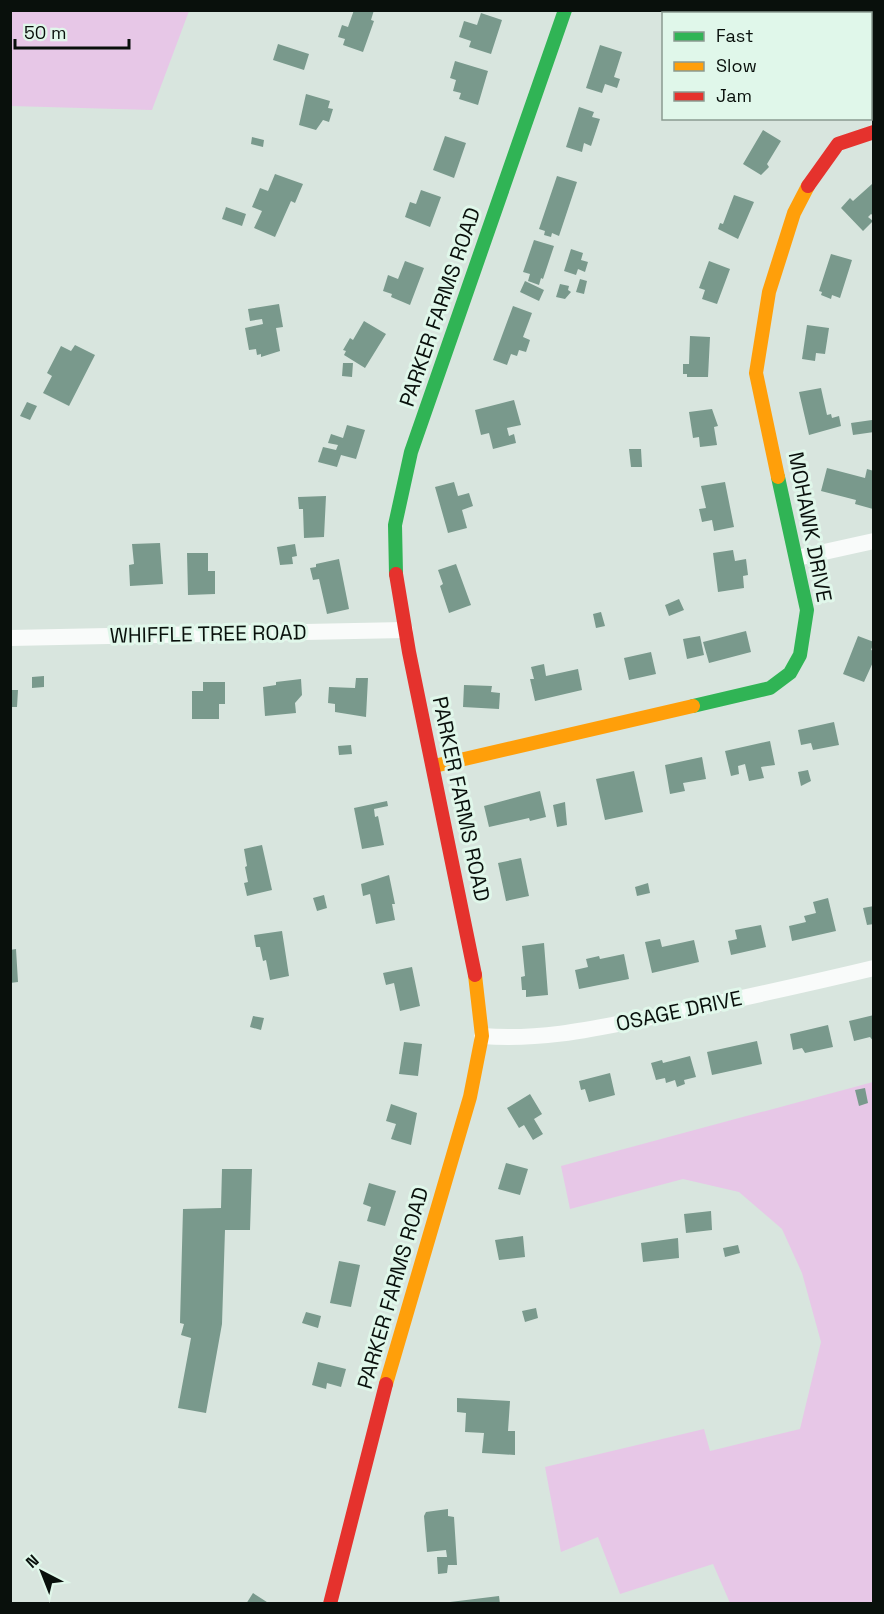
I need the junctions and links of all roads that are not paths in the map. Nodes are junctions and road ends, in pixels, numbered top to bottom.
1 (565, 10) edge
2 (873, 132) edge
3 (873, 541) edge
4 (797, 558) junction
5 (405, 630) junction
6 (10, 638) edge
7 (434, 766) junction
8 (873, 968) edge
9 (482, 1036) junction
10 (330, 1604) edge

1 - 5 street, PARKER FARMS ROAD
2 - 4 street, MOHAWK DRIVE
3 - 4 street
4 - 7 street, MOHAWK DRIVE
5 - 6 street, WHIFFLE TREE ROAD
5 - 7 street, PARKER FARMS ROAD
7 - 9 street, PARKER FARMS ROAD
8 - 9 street, OSAGE DRIVE
9 - 10 street, PARKER FARMS ROAD

